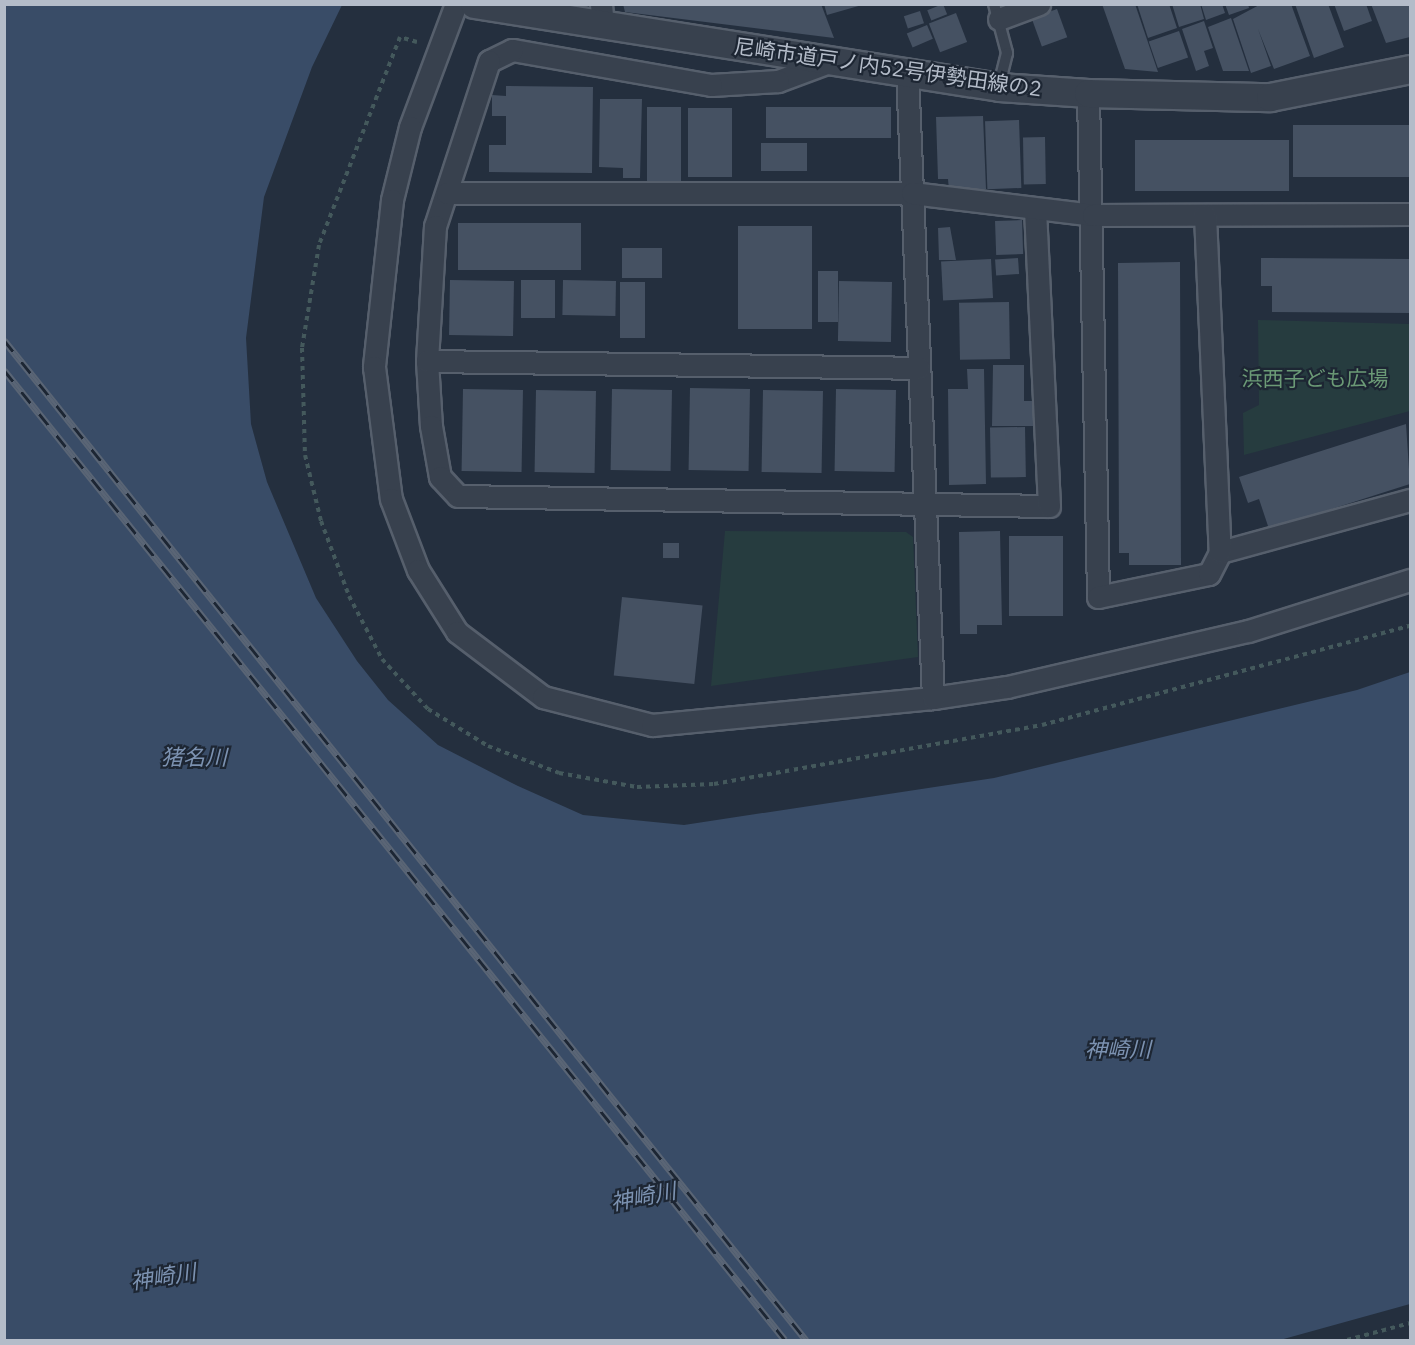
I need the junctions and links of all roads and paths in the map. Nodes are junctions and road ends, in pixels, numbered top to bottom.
1 (456, 4) edge
2 (474, 4) edge
3 (1039, 4) edge
4 (996, 12) edge
5 (602, 15) edge
6 (437, 48) junction
7 (832, 61) junction
8 (1410, 69) edge
9 (907, 72) junction
10 (999, 87) junction
11 (1088, 93) junction
12 (447, 193) junction
13 (912, 194) junction
14 (1035, 209) junction
15 (1410, 214) edge
16 (1093, 215) junction
17 (1205, 215) junction
18 (427, 361) junction
19 (919, 368) junction
20 (1410, 500) edge
21 (925, 503) junction
22 (1220, 552) junction
23 (1410, 580) edge
24 (1410, 626) edge
25 (933, 698) junction
26 (1410, 1323) edge
27 (1347, 1341) edge

1 - 6 street
2 - 5 street, 尼崎市道戸ノ内52号伊勢田線の2
3 - 4 street
4 - 10 lane
5 - 7 street, 尼崎市道戸ノ内52号伊勢田線の2
6 - 24 path
6 - 25 street
7 - 9 street, 尼崎市道戸ノ内52号伊勢田線の2
7 - 12 street
8 - 11 street, 尼崎市道戸ノ内52号伊勢田線の2
9 - 10 street, 尼崎市道戸ノ内52号伊勢田線の2
9 - 13 street
10 - 11 street, 尼崎市道戸ノ内52号伊勢田線の2
11 - 16 street
12 - 13 street
12 - 18 street
13 - 14 street
13 - 19 street
14 - 16 street
14 - 21 street
15 - 17 street
16 - 17 street
16 - 22 street
17 - 22 street
18 - 19 street
18 - 21 street
19 - 21 street
20 - 22 street
21 - 25 street
23 - 25 street
26 - 27 path

